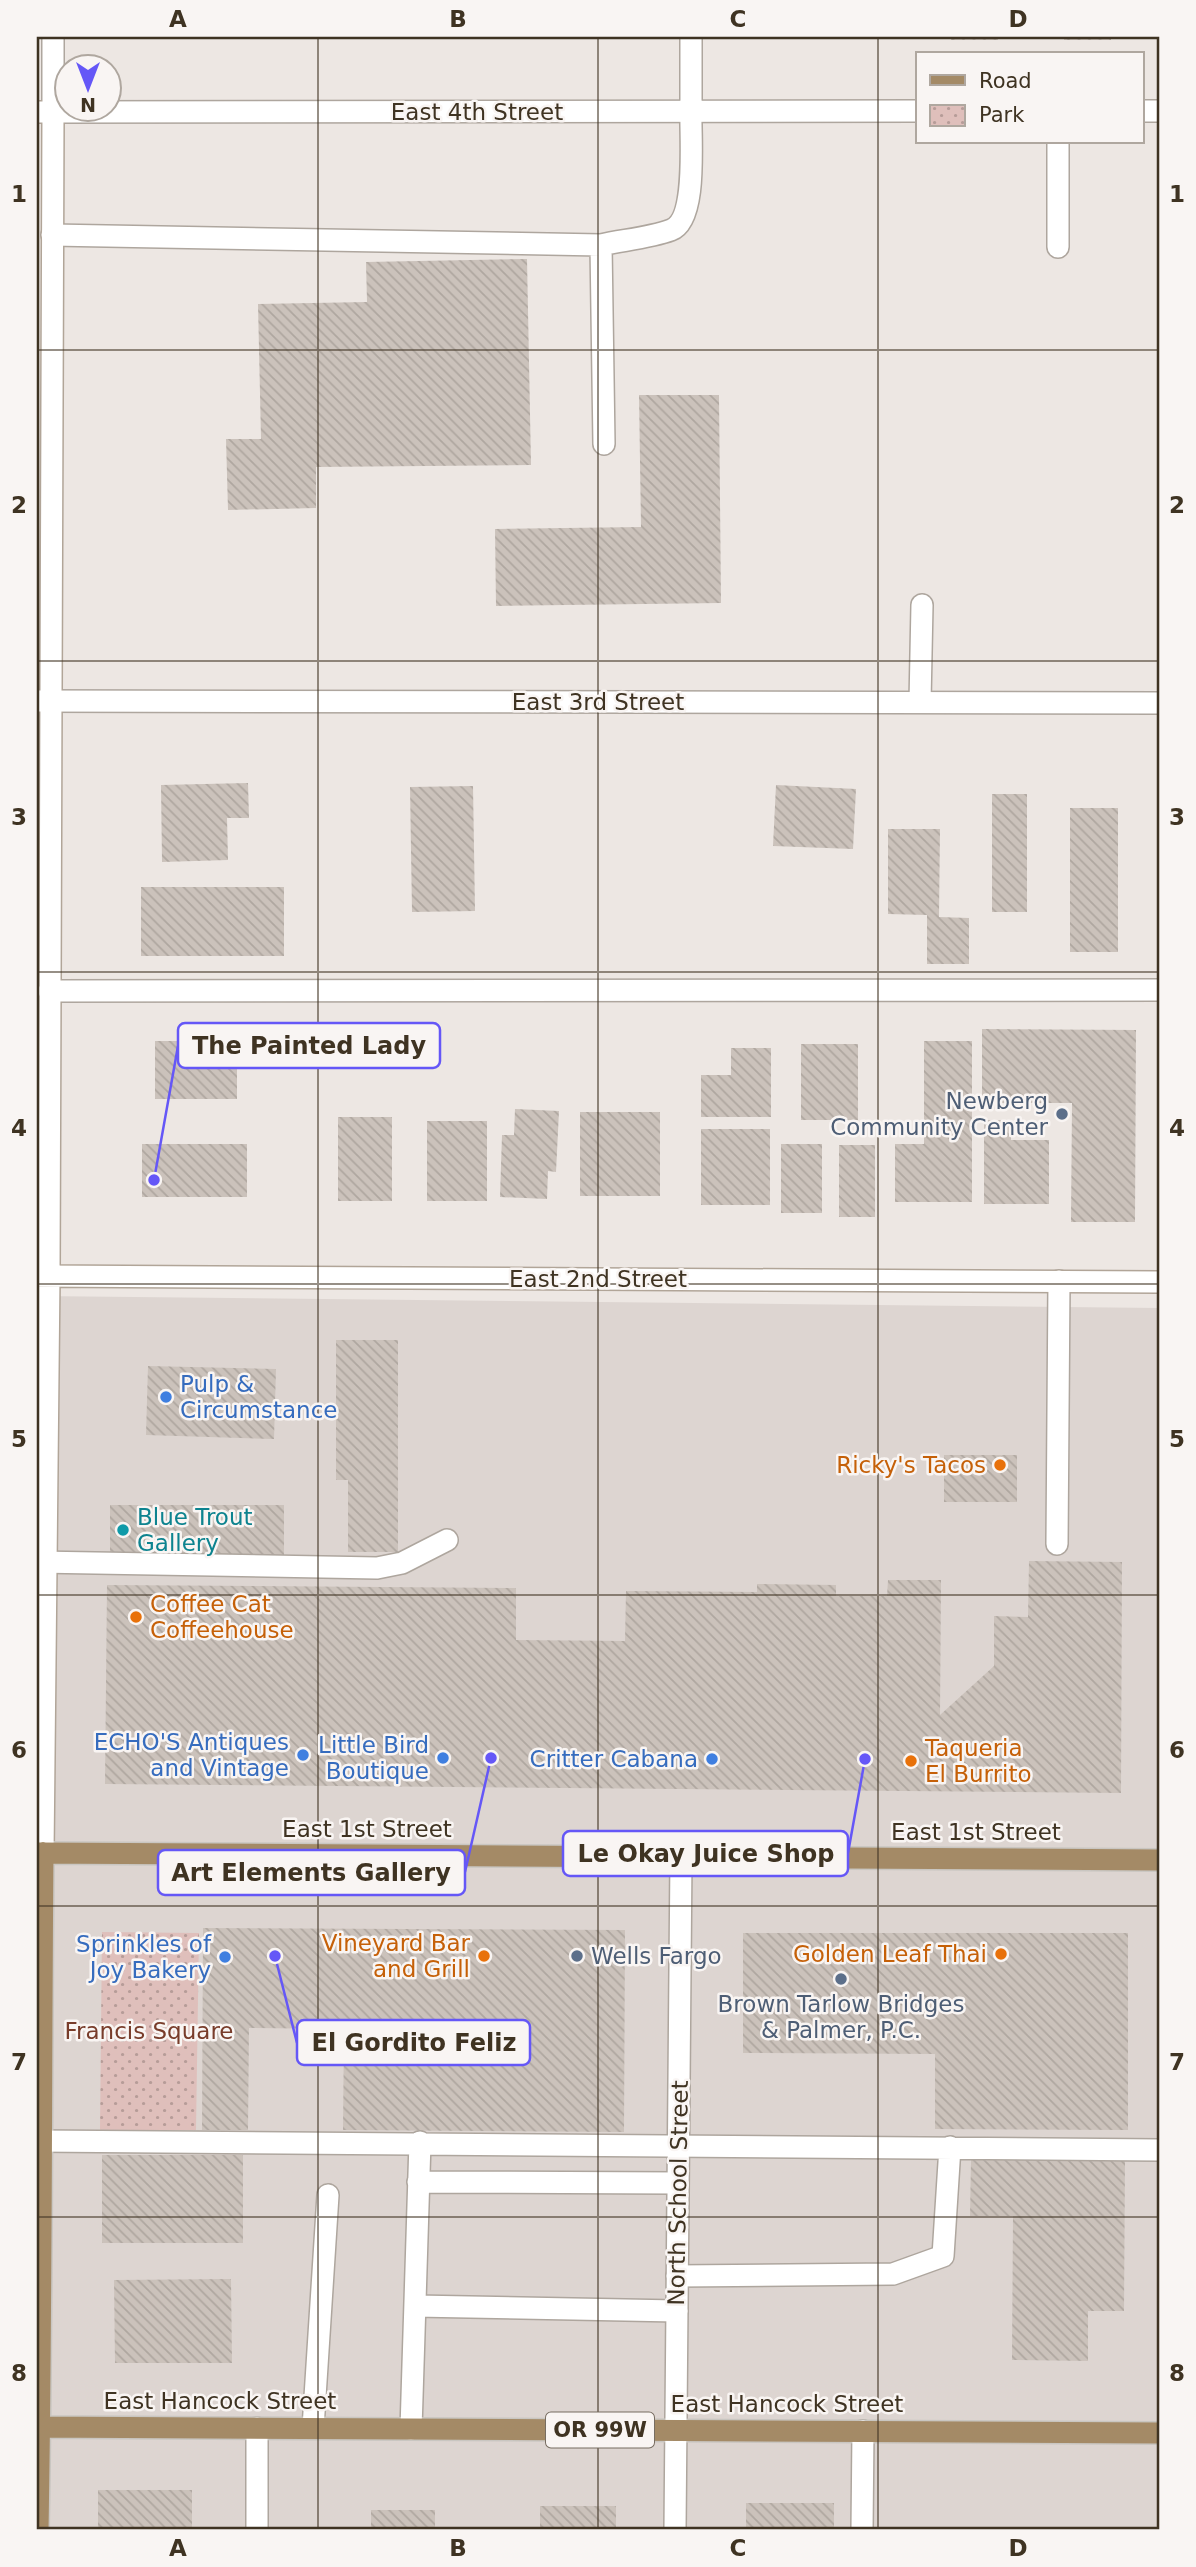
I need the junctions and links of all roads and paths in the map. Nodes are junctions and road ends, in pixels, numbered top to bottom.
1 (53, 37) edge
2 (691, 37) edge
3 (916, 111) edge
4 (45, 112) edge
5 (691, 112) junction
6 (1058, 144) edge
7 (52, 235) junction
8 (601, 245) junction
9 (1058, 247) dead end
10 (604, 444) dead end
11 (922, 605) dead end
12 (43, 701) edge
13 (920, 702) junction
14 (1159, 703) edge
15 (1159, 990) edge
16 (50, 991) junction
17 (43, 1276) edge
18 (1059, 1281) junction
19 (1159, 1282) edge
20 (447, 1540) dead end
21 (1057, 1544) dead end
22 (42, 1563) edge
23 (40, 1853) edge
24 (681, 1857) junction
25 (1159, 1860) edge
26 (38, 2141) edge
27 (420, 2142) junction
28 (679, 2144) junction
29 (950, 2147) junction
30 (1159, 2150) edge
31 (418, 2182) junction
32 (678, 2183) junction
33 (328, 2195) dead end
34 (677, 2276) junction
35 (415, 2306) junction
36 (677, 2311) junction
37 (39, 2427) edge
38 (257, 2428) junction
39 (313, 2428) junction
40 (411, 2428) junction
41 (676, 2430) junction
42 (863, 2431) junction
43 (1159, 2432) edge
44 (38, 2530) edge
45 (257, 2530) edge
46 (675, 2530) edge
47 (862, 2530) edge

1 - 4 street
2 - 5 street
3 - 5 street, East 4th Street
4 - 5 street, East 4th Street
4 - 7 street
5 - 8 street
6 - 9 street
7 - 8 street
7 - 12 street
8 - 10 street
11 - 13 street
12 - 13 street, East 3rd Street
12 - 16 street
13 - 14 street, East 3rd Street
15 - 16 street
16 - 17 street
17 - 18 street, East 2nd Street
17 - 22 street
18 - 19 street, East 2nd Street
18 - 21 street
20 - 22 street
22 - 23 street
23 - 24 main road, East 1st Street
23 - 26 main road
24 - 25 main road, East 1st Street
24 - 28 street, North School Street
26 - 27 street
26 - 37 main road
27 - 28 street
27 - 31 street
28 - 29 street
28 - 32 street, North School Street
29 - 30 street
29 - 34 street
31 - 32 street
31 - 35 street
32 - 34 street, North School Street
33 - 39 street
34 - 36 street, North School Street
35 - 36 street
35 - 40 street
36 - 41 street, North School Street
37 - 38 main road, East Hancock Street / OR 99W
37 - 44 main road
38 - 39 main road, East Hancock Street / OR 99W
38 - 45 street
39 - 40 main road, East Hancock Street / OR 99W
40 - 41 main road, East Hancock Street / OR 99W
41 - 42 main road, East Hancock Street / OR 99W
41 - 46 street, North School Street
42 - 43 main road, East Hancock Street / OR 99W
42 - 47 street

